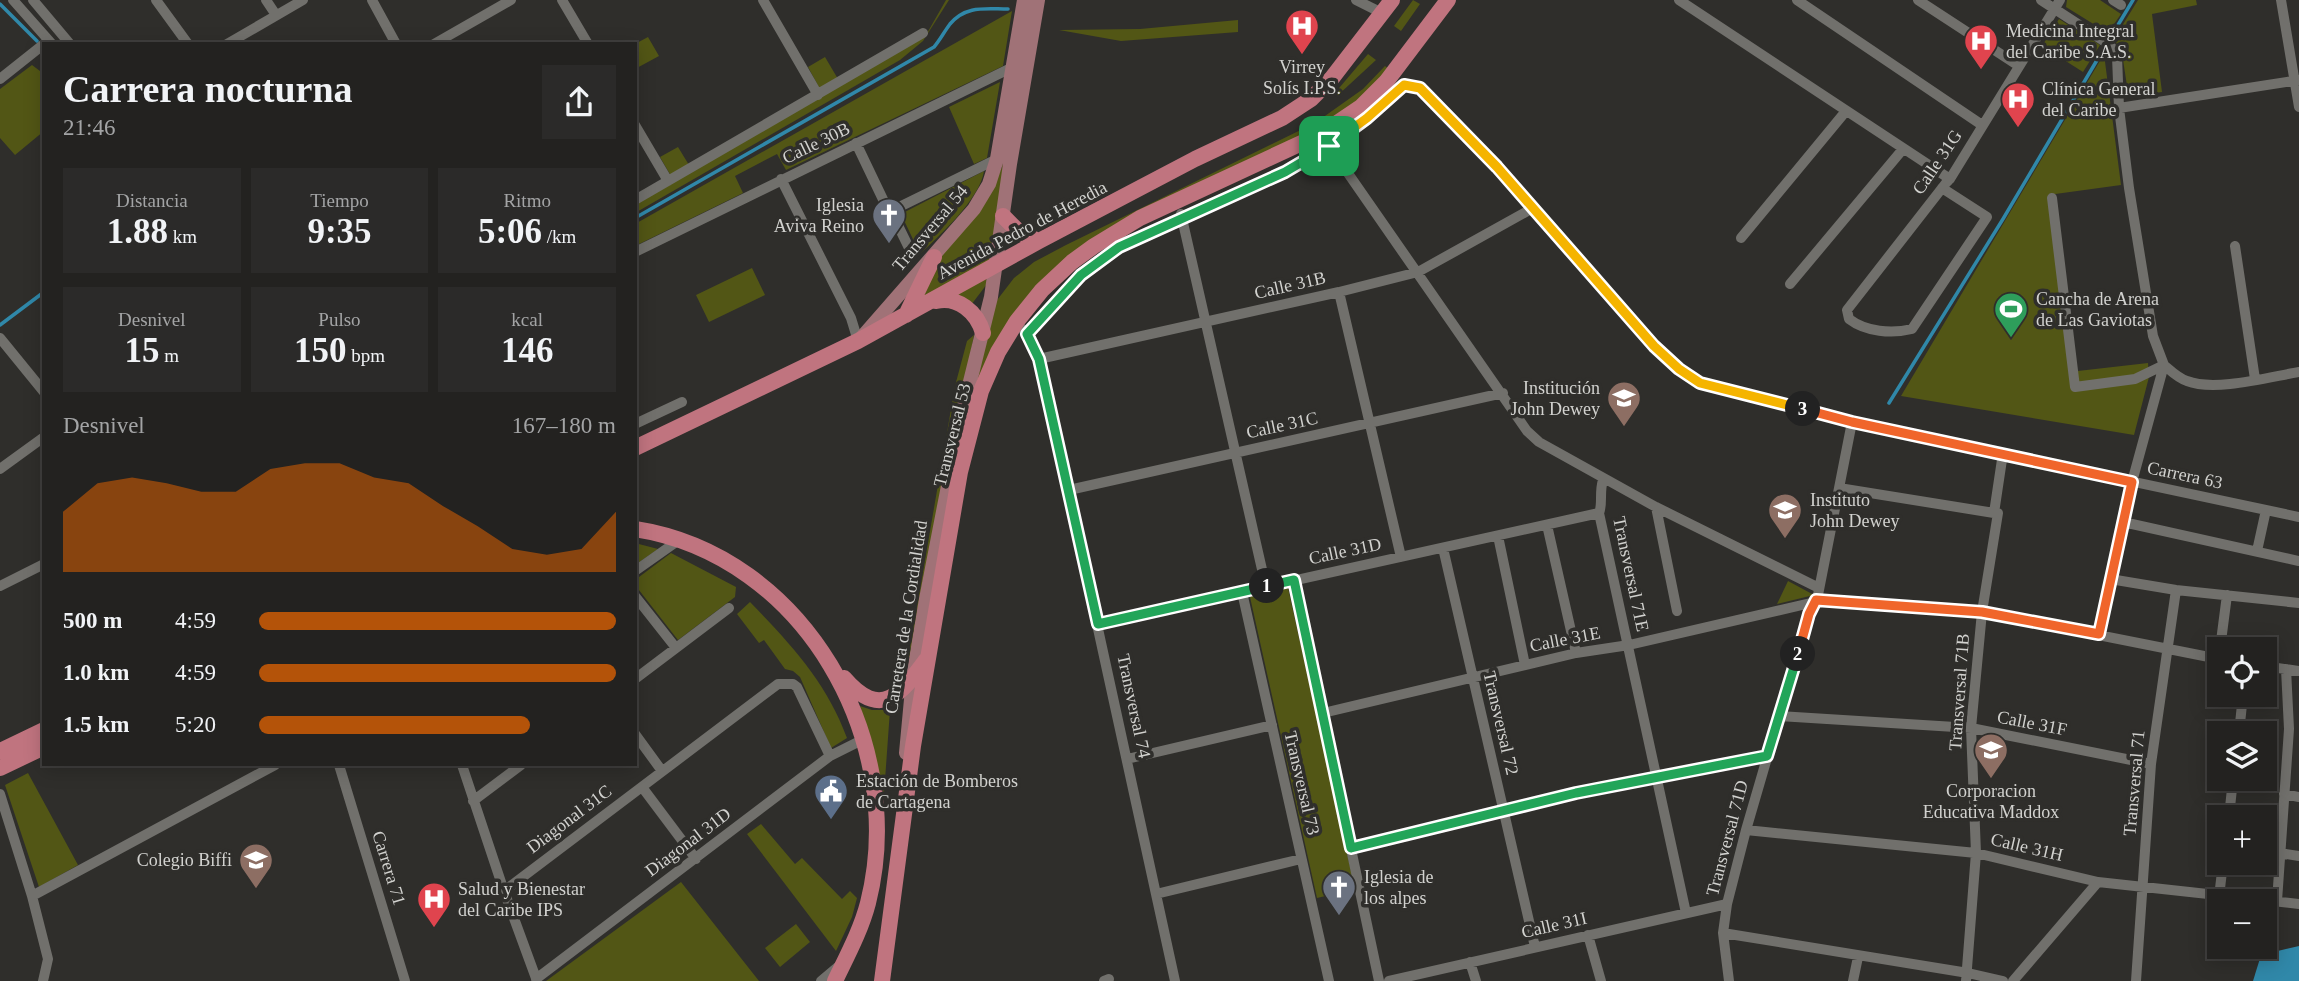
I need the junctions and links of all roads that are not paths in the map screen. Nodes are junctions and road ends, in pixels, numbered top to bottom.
1 (13, 0) edge
2 (33, 0) edge
3 (156, 0) edge
4 (266, 0) edge
5 (303, 0) edge
6 (372, 0) edge
7 (510, 0) edge
8 (562, 0) edge
9 (763, 0) edge
10 (1024, 0) edge
11 (1038, 0) edge
12 (1356, 0) edge
13 (1448, 0) edge
14 (1679, 0) edge
15 (1797, 0) edge
16 (1918, 0) edge
17 (2040, 0) edge
18 (2281, 0) edge
19 (2057, 5) edge
20 (1384, 10) edge
21 (276, 15) junction
22 (1028, 18) junction
23 (59, 31) junction
24 (923, 33) dead end
25 (47, 42) edge
26 (49, 42) edge
27 (68, 42) edge
28 (187, 42) edge
29 (230, 42) edge
30 (395, 42) edge
31 (436, 42) edge
32 (587, 42) edge
33 (42, 48) edge
34 (2019, 66) junction
35 (1013, 67) junction
36 (0, 79) edge
37 (1399, 79) junction
38 (2297, 80) edge
39 (818, 95) junction
40 (2299, 107) edge
41 (2119, 108) junction
42 (1846, 111) junction
43 (1982, 125) junction
44 (637, 128) edge
45 (1325, 140) junction
46 (856, 143) junction
47 (1903, 149) junction
48 (997, 159) junction
49 (781, 179) junction
50 (668, 181) junction
51 (1946, 184) junction
52 (2052, 198) dead end
53 (637, 199) edge
54 (1178, 201) junction
55 (1533, 208) junction
56 (890, 212) junction
57 (1003, 216) junction
58 (1182, 218) junction
59 (1741, 238) dead end
60 (1040, 241) junction
61 (2235, 246) dead end
62 (910, 250) dead end
63 (637, 251) edge
64 (934, 257) junction
65 (995, 264) junction
66 (1418, 272) junction
67 (1790, 284) dead end
68 (1339, 292) junction
69 (926, 304) junction
70 (906, 315) junction
71 (1207, 322) junction
72 (1022, 327) junction
73 (983, 333) junction
74 (0, 338) edge
75 (858, 341) junction
76 (1039, 359) junction
77 (2164, 365) junction
78 (2299, 372) edge
79 (2255, 379) junction
80 (42, 390) edge
81 (1503, 393) junction
82 (682, 402) dead end
83 (1852, 422) junction
84 (637, 423) edge
85 (1370, 424) junction
86 (42, 438) edge
87 (656, 439) junction
88 (637, 448) edge
89 (637, 453) edge
90 (1236, 453) junction
91 (2003, 453) junction
92 (0, 469) edge
93 (2134, 477) junction
94 (1603, 480) junction
95 (1839, 488) junction
96 (1069, 490) junction
97 (1656, 508) junction
98 (2266, 510) junction
99 (1599, 513) junction
100 (1994, 513) junction
101 (2299, 517) edge
102 (2123, 522) junction
103 (1547, 525) junction
104 (640, 528) edge
105 (1498, 536) junction
106 (679, 539) junction
107 (1443, 548) junction
108 (2257, 551) junction
109 (1401, 557) junction
110 (2299, 561) edge
111 (42, 565) edge
112 (637, 570) edge
113 (2110, 579) junction
114 (1294, 580) junction
115 (0, 586) edge
116 (1266, 587) junction
117 (2176, 590) junction
118 (1242, 592) junction
119 (2227, 595) junction
120 (1817, 597) junction
121 (637, 599) edge
122 (2299, 603) edge
123 (729, 608) dead end
124 (1677, 611) dead end
125 (1982, 612) junction
126 (1098, 624) junction
127 (2099, 634) junction
128 (2222, 637) edge
129 (1629, 645) junction
130 (817, 647) junction
131 (676, 648) junction
132 (2168, 650) junction
133 (1576, 653) junction
134 (2207, 657) edge
135 (928, 659) junction
136 (1525, 665) junction
137 (2277, 667) edge
138 (2286, 668) junction
139 (2299, 670) edge
140 (637, 677) edge
141 (1473, 677) junction
142 (913, 678) junction
143 (1322, 713) junction
144 (1779, 716) junction
145 (1272, 725) junction
146 (1971, 728) junction
147 (42, 731) edge
148 (2294, 731) edge
149 (637, 737) edge
150 (864, 738) junction
151 (42, 748) edge
152 (0, 751) edge
153 (830, 756) junction
154 (1767, 756) junction
155 (1128, 759) junction
156 (2151, 764) junction
157 (273, 766) edge
158 (339, 766) edge
159 (462, 766) edge
160 (520, 766) edge
161 (0, 768) edge
162 (662, 771) junction
163 (1655, 776) junction
164 (642, 786) junction
165 (0, 794) edge
166 (2284, 794) junction
167 (2299, 797) edge
168 (473, 801) junction
169 (1503, 810) junction
170 (903, 815) junction
171 (1746, 830) junction
172 (1351, 848) junction
173 (1976, 853) junction
174 (2279, 853) junction
175 (2299, 856) edge
176 (696, 859) junction
177 (1301, 859) junction
178 (2098, 882) junction
179 (2143, 887) junction
180 (504, 891) junction
181 (1156, 894) junction
182 (2207, 895) edge
183 (32, 896) junction
184 (2277, 901) joint
185 (1727, 904) junction
186 (2299, 904) edge
187 (1686, 913) junction
188 (1723, 933) junction
189 (1588, 936) junction
190 (1535, 947) junction
191 (1858, 957) junction
192 (844, 961) junction
193 (1470, 962) junction
194 (1967, 977) edge
195 (536, 980) edge
196 (43, 981) edge
197 (405, 981) edge
198 (821, 981) edge
199 (835, 981) edge
200 (882, 981) edge
201 (1175, 981) edge
202 (1329, 981) edge
203 (1379, 981) edge
204 (1389, 981) edge
205 (1476, 981) edge
206 (1601, 981) edge
207 (1729, 981) edge
208 (1853, 981) edge
209 (2003, 981) edge
210 (2013, 981) edge
211 (2136, 981) edge

1 - 25 street
2 - 23 street
3 - 28 street
4 - 21 street
5 - 21 street
6 - 30 street
7 - 31 street
8 - 32 street
9 - 39 street
10 - 22 main road, Transversal 54
11 - 22 main road, Transversal 54
12 - 20 street
13 - 37 highway
14 - 42 street
15 - 43 street
16 - 34 street
17 - 19 street
18 - 38 street
19 - 34 street, Calle 31G
19 - 41 street
20 - 60 highway, Avenida Pedro de Heredia
21 - 29 street
22 - 35 main road, Transversal 54
22 - 57 main road, Transversal 54
23 - 26 street
23 - 27 street
24 - 39 street
33 - 36 street
34 - 43 street, Calle 31G
35 - 46 street, Calle 30B
35 - 48 main road, Transversal 54
37 - 45 highway
37 - 55 street, Carrera 63
38 - 40 street
38 - 41 street
39 - 50 street
41 - 77 street
42 - 47 street
42 - 59 street
43 - 51 street, Calle 31G
44 - 50 street
45 - 54 highway
45 - 58 street
45 - 66 street
46 - 49 street, Calle 30B
46 - 56 street
47 - 51 street
47 - 67 street
48 - 56 street
48 - 64 main road, Transversal 54
49 - 63 street, Calle 30B
49 - 75 street
50 - 53 street
51 - 51 street, Calle 31G
52 - 77 street
54 - 58 street
54 - 72 highway
55 - 66 street, Calle 31B
55 - 83 street, Carrera 63
56 - 62 street
57 - 60 highway
57 - 65 main road, Transversal 54
58 - 71 street
58 - 72 street
60 - 65 highway, Avenida Pedro de Heredia
61 - 79 street
64 - 70 highway
64 - 75 main road, Transversal 54
65 - 69 highway, Avenida Pedro de Heredia
65 - 73 main road, Carretera de la Cordialidad
66 - 68 street, Calle 31B
66 - 81 street
68 - 71 street, Calle 31B
68 - 85 street
69 - 70 highway, Avenida Pedro de Heredia
69 - 73 highway
70 - 75 highway, Avenida Pedro de Heredia
71 - 76 street, Calle 31B
71 - 90 street
72 - 76 street, Transversal 74
72 - 135 highway, Transversal 53
73 - 142 main road, Carretera de la Cordialidad
74 - 80 street
75 - 87 highway, Avenida Pedro de Heredia
76 - 96 street, Transversal 74
77 - 79 street
77 - 93 street
78 - 79 street
81 - 85 street, Calle 31C
81 - 94 street
82 - 84 street
83 - 91 street, Carrera 63
83 - 95 street, Transversal 71D
85 - 90 street, Calle 31C
85 - 109 street
86 - 92 street
87 - 88 highway, Avenida Pedro de Heredia
87 - 89 highway
90 - 96 street, Calle 31C
90 - 116 street
91 - 93 street, Carrera 63
91 - 100 street, Transversal 71B
93 - 98 street, Carrera 63
93 - 102 street
94 - 97 street
94 - 99 street, Transversal 71E
95 - 100 street
95 - 120 street, Transversal 71D
96 - 126 street, Transversal 74
97 - 120 street
97 - 124 street
98 - 101 street, Carrera 63
98 - 108 street
99 - 103 street, Calle 31D
99 - 129 street, Transversal 71E
100 - 125 street, Transversal 71B
102 - 108 street
102 - 113 street
103 - 105 street, Calle 31D
103 - 133 street
104 - 106 highway, Carretera de la Cordialidad
105 - 107 street, Calle 31D
105 - 136 street
106 - 112 street
106 - 130 highway, Carretera de la Cordialidad
107 - 109 street, Calle 31D
107 - 141 street, Transversal 72
108 - 110 street
109 - 114 street, Calle 31D
111 - 115 street
113 - 117 street
113 - 127 street
114 - 116 street, Calle 31D
114 - 143 street
116 - 118 street, Calle 31D
117 - 119 street
117 - 132 street, Transversal 71
118 - 126 street, Calle 31D
118 - 145 street, Transversal 73
119 - 122 street
119 - 128 street
120 - 125 street
120 - 129 street, Calle 31E
120 - 144 street, Transversal 71D
121 - 131 street
123 - 131 street
125 - 127 street
125 - 146 street, Transversal 71B
126 - 155 street, Transversal 74
127 - 132 street
129 - 133 street, Calle 31E
129 - 163 street, Transversal 71E
130 - 142 highway
130 - 150 highway, Carretera de la Cordialidad
131 - 140 street
132 - 134 street
132 - 156 street, Transversal 71
133 - 136 street, Calle 31E
135 - 142 highway
135 - 170 highway, Transversal 53
136 - 141 street, Calle 31E
137 - 138 street
138 - 139 street
138 - 148 street
141 - 143 street, Calle 31E
141 - 169 street, Transversal 72
142 - 170 main road, Carretera de la Cordialidad
143 - 172 street
144 - 146 street, Calle 31F
144 - 154 street, Transversal 71D
145 - 155 street
145 - 177 street, Transversal 73
146 - 156 street, Calle 31F
146 - 173 street, Transversal 71B
147 - 152 highway
148 - 166 street
149 - 162 street
150 - 153 street, Diagonal 31D
150 - 192 highway, Carretera de la Cordialidad
151 - 161 highway
153 - 162 street, Diagonal 31C
153 - 176 street, Diagonal 31D
154 - 163 street
154 - 171 street, Transversal 71D
155 - 181 street, Transversal 74
156 - 179 street, Transversal 71
157 - 183 street
158 - 197 street, Carrera 71
159 - 168 street
160 - 168 street
162 - 164 street, Diagonal 31C
163 - 169 street
163 - 187 street, Transversal 71E
164 - 176 street
164 - 180 street, Diagonal 31C
165 - 183 street
166 - 167 street
166 - 174 street
168 - 180 street
169 - 172 street
169 - 190 street, Transversal 72
170 - 200 highway, Carretera de la Cordialidad
171 - 173 street, Calle 31H
171 - 185 street, Transversal 71D
172 - 203 street
173 - 178 street, Calle 31H
173 - 194 street, Transversal 71B
174 - 175 street
174 - 184 street
176 - 195 street, Diagonal 31D
177 - 181 street
177 - 202 street, Transversal 73
178 - 179 street, Calle 31H
178 - 210 street
179 - 182 street, Calle 31H
179 - 211 street, Transversal 71
180 - 195 street
181 - 201 street, Transversal 74
183 - 196 street
184 - 186 street, Calle 31H
185 - 187 street, Calle 31I
185 - 188 street, Transversal 71D
187 - 189 street, Calle 31I
188 - 191 street
188 - 207 street, Transversal 71D
189 - 190 street, Calle 31I
189 - 206 street
190 - 193 street, Calle 31I
191 - 194 street
191 - 208 street
192 - 198 street
192 - 199 highway, Carretera de la Cordialidad
193 - 204 street, Calle 31I
193 - 205 street
194 - 209 street

